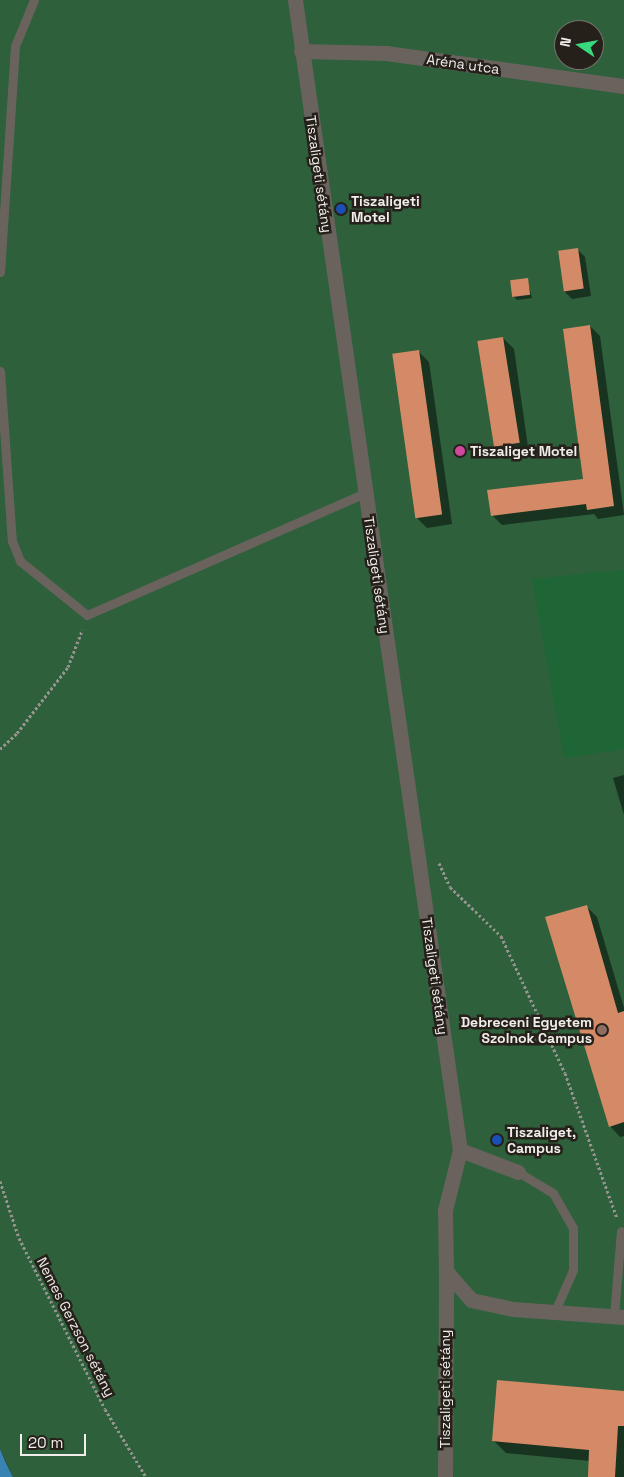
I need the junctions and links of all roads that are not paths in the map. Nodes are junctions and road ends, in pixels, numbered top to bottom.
1 (34, 0) edge
2 (295, 0) edge
3 (301, 51) junction
4 (624, 86) edge
5 (0, 272) edge
6 (0, 371) edge
7 (365, 493) junction
8 (460, 1150) junction
9 (518, 1172) joint
10 (621, 1231) road end
11 (446, 1272) junction
12 (555, 1311) junction
13 (619, 1317) edge
14 (445, 1477) edge

1 - 5 lane
2 - 3 street, Tiszaligeti sétány
3 - 4 street, Aréna utca
3 - 7 street, Tiszaligeti sétány
6 - 7 lane
7 - 8 street, Tiszaligeti sétány
8 - 9 street
8 - 11 street, Tiszaligeti sétány
9 - 12 lane
10 - 13 lane
11 - 12 street
11 - 14 street, Tiszaligeti sétány
12 - 13 street

